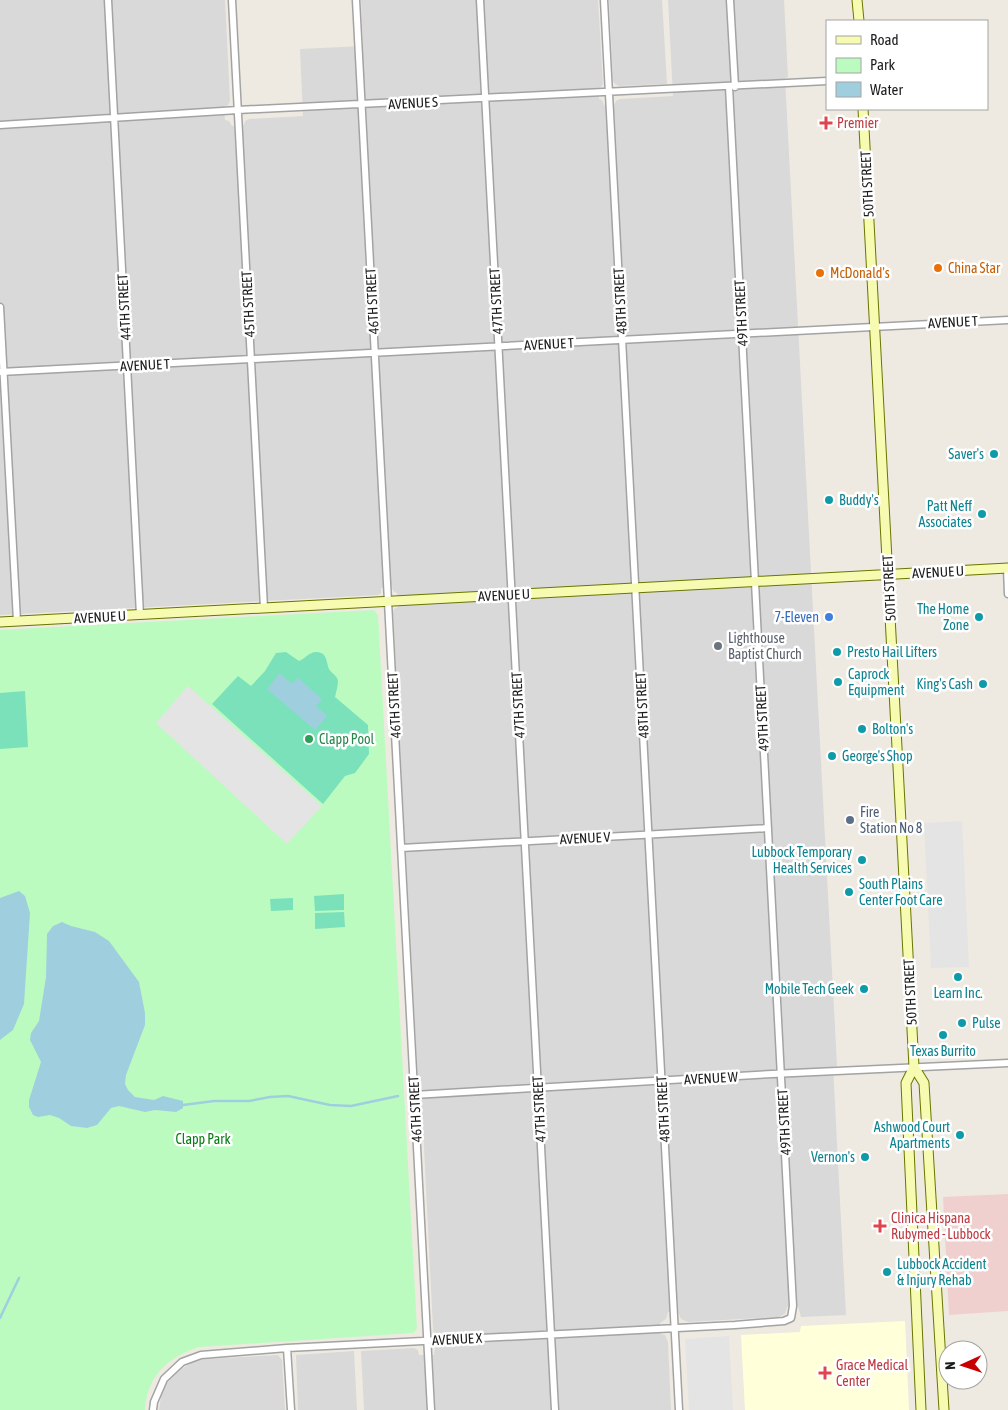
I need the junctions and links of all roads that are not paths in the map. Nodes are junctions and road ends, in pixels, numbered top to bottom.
1 (108, 0) edge
2 (232, 0) edge
3 (356, 0) edge
4 (480, 0) edge
5 (604, 0) edge
6 (730, 0) edge
7 (857, 0) edge
8 (858, 20) edge
9 (826, 82) edge
10 (732, 87) junction
11 (609, 92) junction
12 (486, 99) junction
13 (362, 105) junction
14 (238, 110) junction
15 (863, 110) edge
16 (114, 117) junction
17 (0, 125) edge
18 (0, 307) edge
19 (1008, 320) edge
20 (875, 326) junction
21 (742, 333) junction
22 (622, 340) junction
23 (499, 347) junction
24 (375, 354) junction
25 (251, 360) junction
26 (127, 366) junction
27 (2, 372) edge
28 (1007, 568) edge
29 (888, 575) junction
30 (755, 582) junction
31 (636, 588) junction
32 (1008, 594) edge
33 (512, 595) junction
34 (388, 602) junction
35 (264, 608) junction
36 (140, 615) junction
37 (17, 621) junction
38 (0, 622) edge
39 (768, 828) junction
40 (649, 834) junction
41 (525, 841) junction
42 (401, 848) junction
43 (1008, 1063) edge
44 (914, 1067) junction
45 (781, 1074) junction
46 (662, 1081) junction
47 (538, 1088) junction
48 (414, 1095) junction
49 (791, 1318) joint
50 (675, 1328) junction
51 (551, 1334) junction
52 (427, 1340) junction
53 (287, 1348) junction
54 (153, 1410) edge
55 (291, 1410) edge
56 (431, 1410) edge
57 (555, 1410) edge
58 (679, 1410) edge
59 (921, 1410) edge
60 (944, 1410) edge

1 - 16 street, 44TH STREET
2 - 14 street, 45TH STREET
3 - 13 street, 46TH STREET
4 - 12 street, 47TH STREET
5 - 11 street, 48TH STREET
6 - 10 street, 49TH STREET
7 - 8 main road
9 - 10 street, AVENUE S
10 - 11 street, AVENUE S
10 - 21 street, 49TH STREET
11 - 12 street, AVENUE S
11 - 22 street, 48TH STREET
12 - 13 street, AVENUE S
12 - 23 street, 47TH STREET
13 - 14 street, AVENUE S
13 - 24 street, 46TH STREET
14 - 16 street, AVENUE S
14 - 25 street, 45TH STREET
15 - 20 main road, 50TH STREET
16 - 17 street, AVENUE S
16 - 26 street, 44TH STREET
18 - 27 street
19 - 20 street, AVENUE T
20 - 21 street, AVENUE T
20 - 29 main road, 50TH STREET
21 - 22 street, AVENUE T
21 - 30 street, 49TH STREET
22 - 23 street, AVENUE T
22 - 31 street, 48TH STREET
23 - 24 street, AVENUE T
23 - 33 street, 47TH STREET
24 - 25 street, AVENUE T
24 - 34 street, 46TH STREET
25 - 26 street, AVENUE T
25 - 35 street, 45TH STREET
26 - 27 street, AVENUE T
26 - 36 street, 44TH STREET
27 - 37 street
28 - 29 main road, AVENUE U
28 - 32 street
29 - 30 main road, AVENUE U
29 - 44 main road, 50TH STREET
30 - 31 main road, AVENUE U
30 - 39 street, 49TH STREET
31 - 33 main road, AVENUE U
31 - 40 street, 48TH STREET
33 - 34 main road, AVENUE U
33 - 41 street, 47TH STREET
34 - 35 main road, AVENUE U
34 - 42 street, 46TH STREET
35 - 36 main road, AVENUE U
36 - 37 main road, AVENUE U
37 - 38 main road, AVENUE U
39 - 40 street, AVENUE V
39 - 45 street, 49TH STREET
40 - 41 street, AVENUE V
40 - 46 street, 48TH STREET
41 - 42 street, AVENUE V
41 - 47 street, 47TH STREET
42 - 48 street, 46TH STREET
43 - 44 street, AVENUE W
44 - 45 street, AVENUE W
44 - 59 main road, 50TH STREET
44 - 60 main road, 50TH STREET
45 - 46 street, AVENUE W
45 - 49 street, 49TH STREET
46 - 47 street, AVENUE W
46 - 50 street, 48TH STREET
47 - 48 street, AVENUE W
47 - 51 street, 47TH STREET
48 - 52 street, 46TH STREET
49 - 50 street, AVENUE X
50 - 51 street, AVENUE X
50 - 58 street, 48TH STREET
51 - 52 street, AVENUE X
51 - 57 street, 47TH STREET
52 - 53 street, AVENUE X
52 - 56 street, 46TH STREET
53 - 54 street, AVENUE X
53 - 55 street

